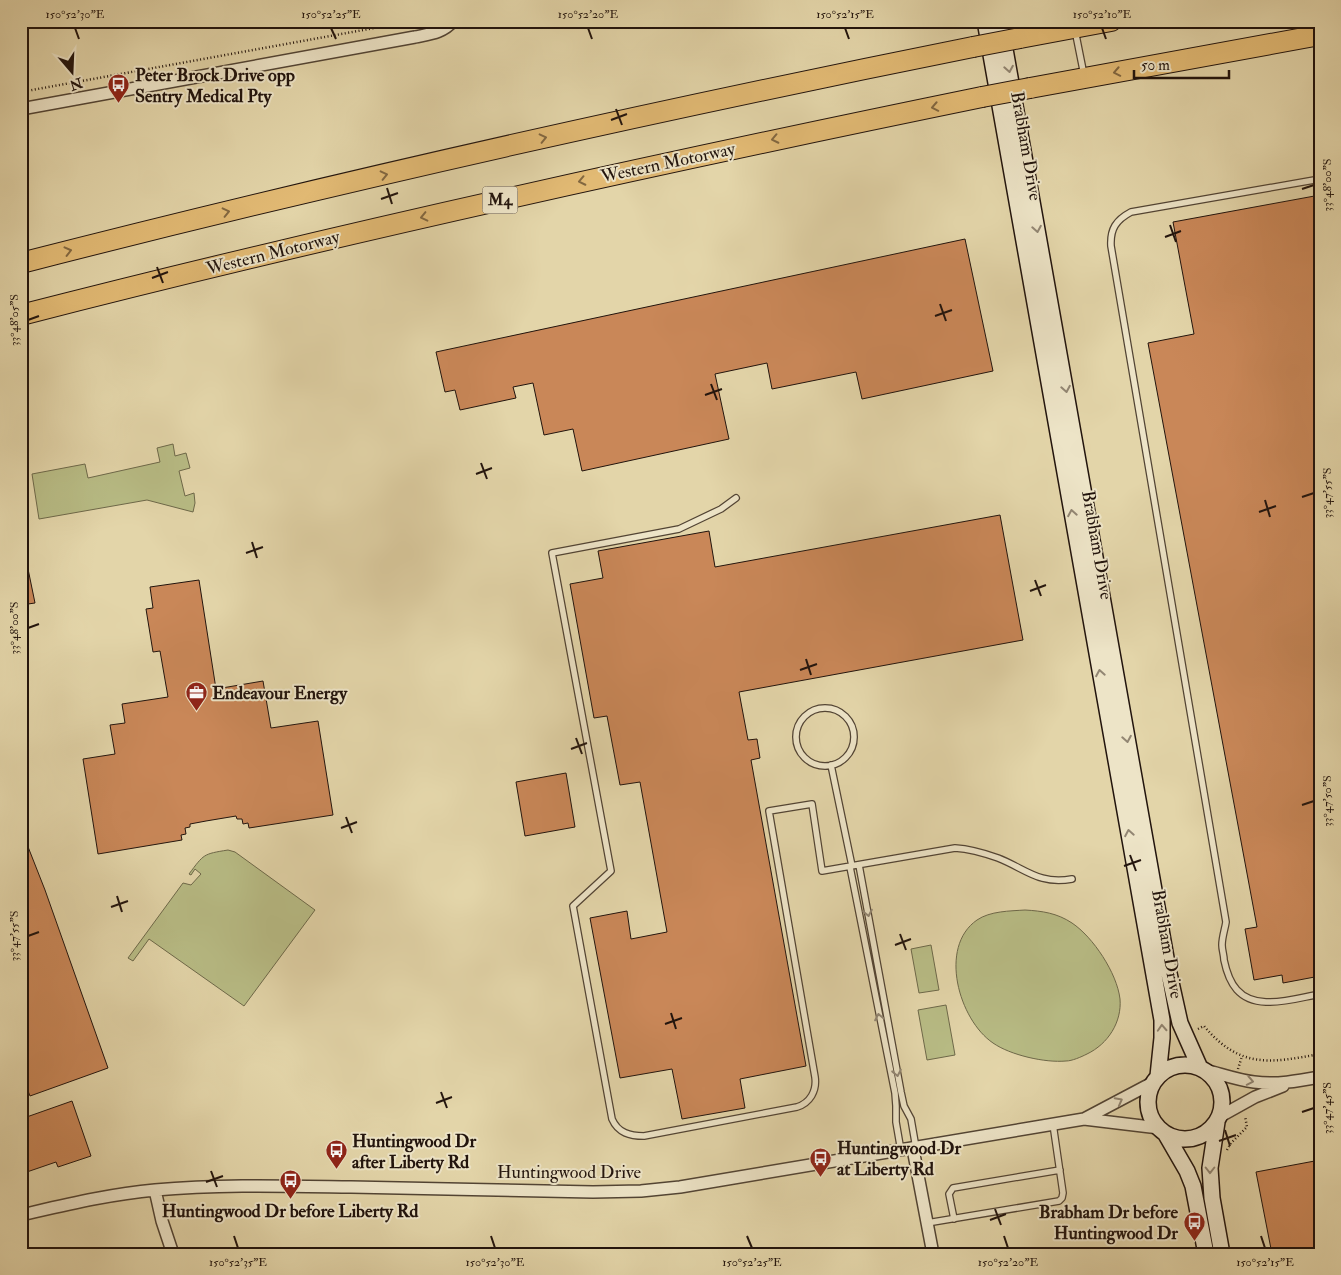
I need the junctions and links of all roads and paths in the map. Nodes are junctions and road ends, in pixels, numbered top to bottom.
1 (413, 21) edge
2 (453, 21) edge
3 (985, 21) edge
4 (1000, 21) edge
5 (1111, 21) edge
6 (1075, 28) junction
7 (1320, 35) edge
8 (1084, 78) junction
9 (21, 92) edge
10 (21, 109) edge
11 (1320, 180) edge
12 (21, 263) edge
13 (21, 316) edge
14 (736, 498) dead end
15 (831, 765) junction
16 (859, 865) junction
17 (851, 866) junction
18 (1072, 879) dead end
19 (1320, 994) edge
20 (1184, 1033) junction
21 (1320, 1054) edge
22 (1242, 1056) junction
23 (1202, 1069) junction
24 (1320, 1077) edge
25 (1238, 1078) junction
26 (1156, 1079) junction
27 (1296, 1081) junction
28 (1242, 1104) junction
29 (1084, 1119) junction
30 (1218, 1120) junction
31 (1053, 1124) junction
32 (1162, 1131) junction
33 (910, 1149) junction
34 (1224, 1156) dead end
35 (1060, 1170) junction
36 (155, 1190) junction
37 (21, 1215) edge
38 (954, 1219) junction
39 (927, 1223) junction
40 (173, 1254) edge
41 (933, 1254) edge
42 (1206, 1254) edge
43 (1222, 1254) edge

1 - 9 path
2 - 10 street
26 -> 3 main road, Brabham Drive
4 -> 20 main road, Brabham Drive
5 - 6 highway
6 - 8 lane
12 -> 6 highway, bridge
7 -> 8 highway, Western Motorway / M4
8 -> 13 highway, Western Motorway / M4, bridge
11 - 19 lane
14 - 17 lane
15 - 15 lane
15 - 17 lane
16 - 17 lane
16 - 18 lane
16 -> 33 lane
33 -> 17 lane
20 - 22 path
20 - 23 main road, Brabham Drive
21 - 22 path
22 - 25 path
23 - 25 street
23 - 26 main road
23 - 30 main road
24 - 27 street
25 -> 27 street
29 -> 26 street, Huntingwood Drive
26 - 32 main road
27 - 28 street
28 - 30 street
28 - 34 path
29 - 31 street, Huntingwood Drive
29 - 32 street, Huntingwood Drive
30 - 32 main road
30 -> 43 main road
31 - 33 street, Huntingwood Drive
31 - 35 lane
32 - 42 main road
33 - 36 street, Huntingwood Drive
33 - 39 street
35 - 38 lane
35 - 38 lane
36 - 37 street, Huntingwood Drive
36 - 40 street
38 - 39 lane
39 - 41 street

